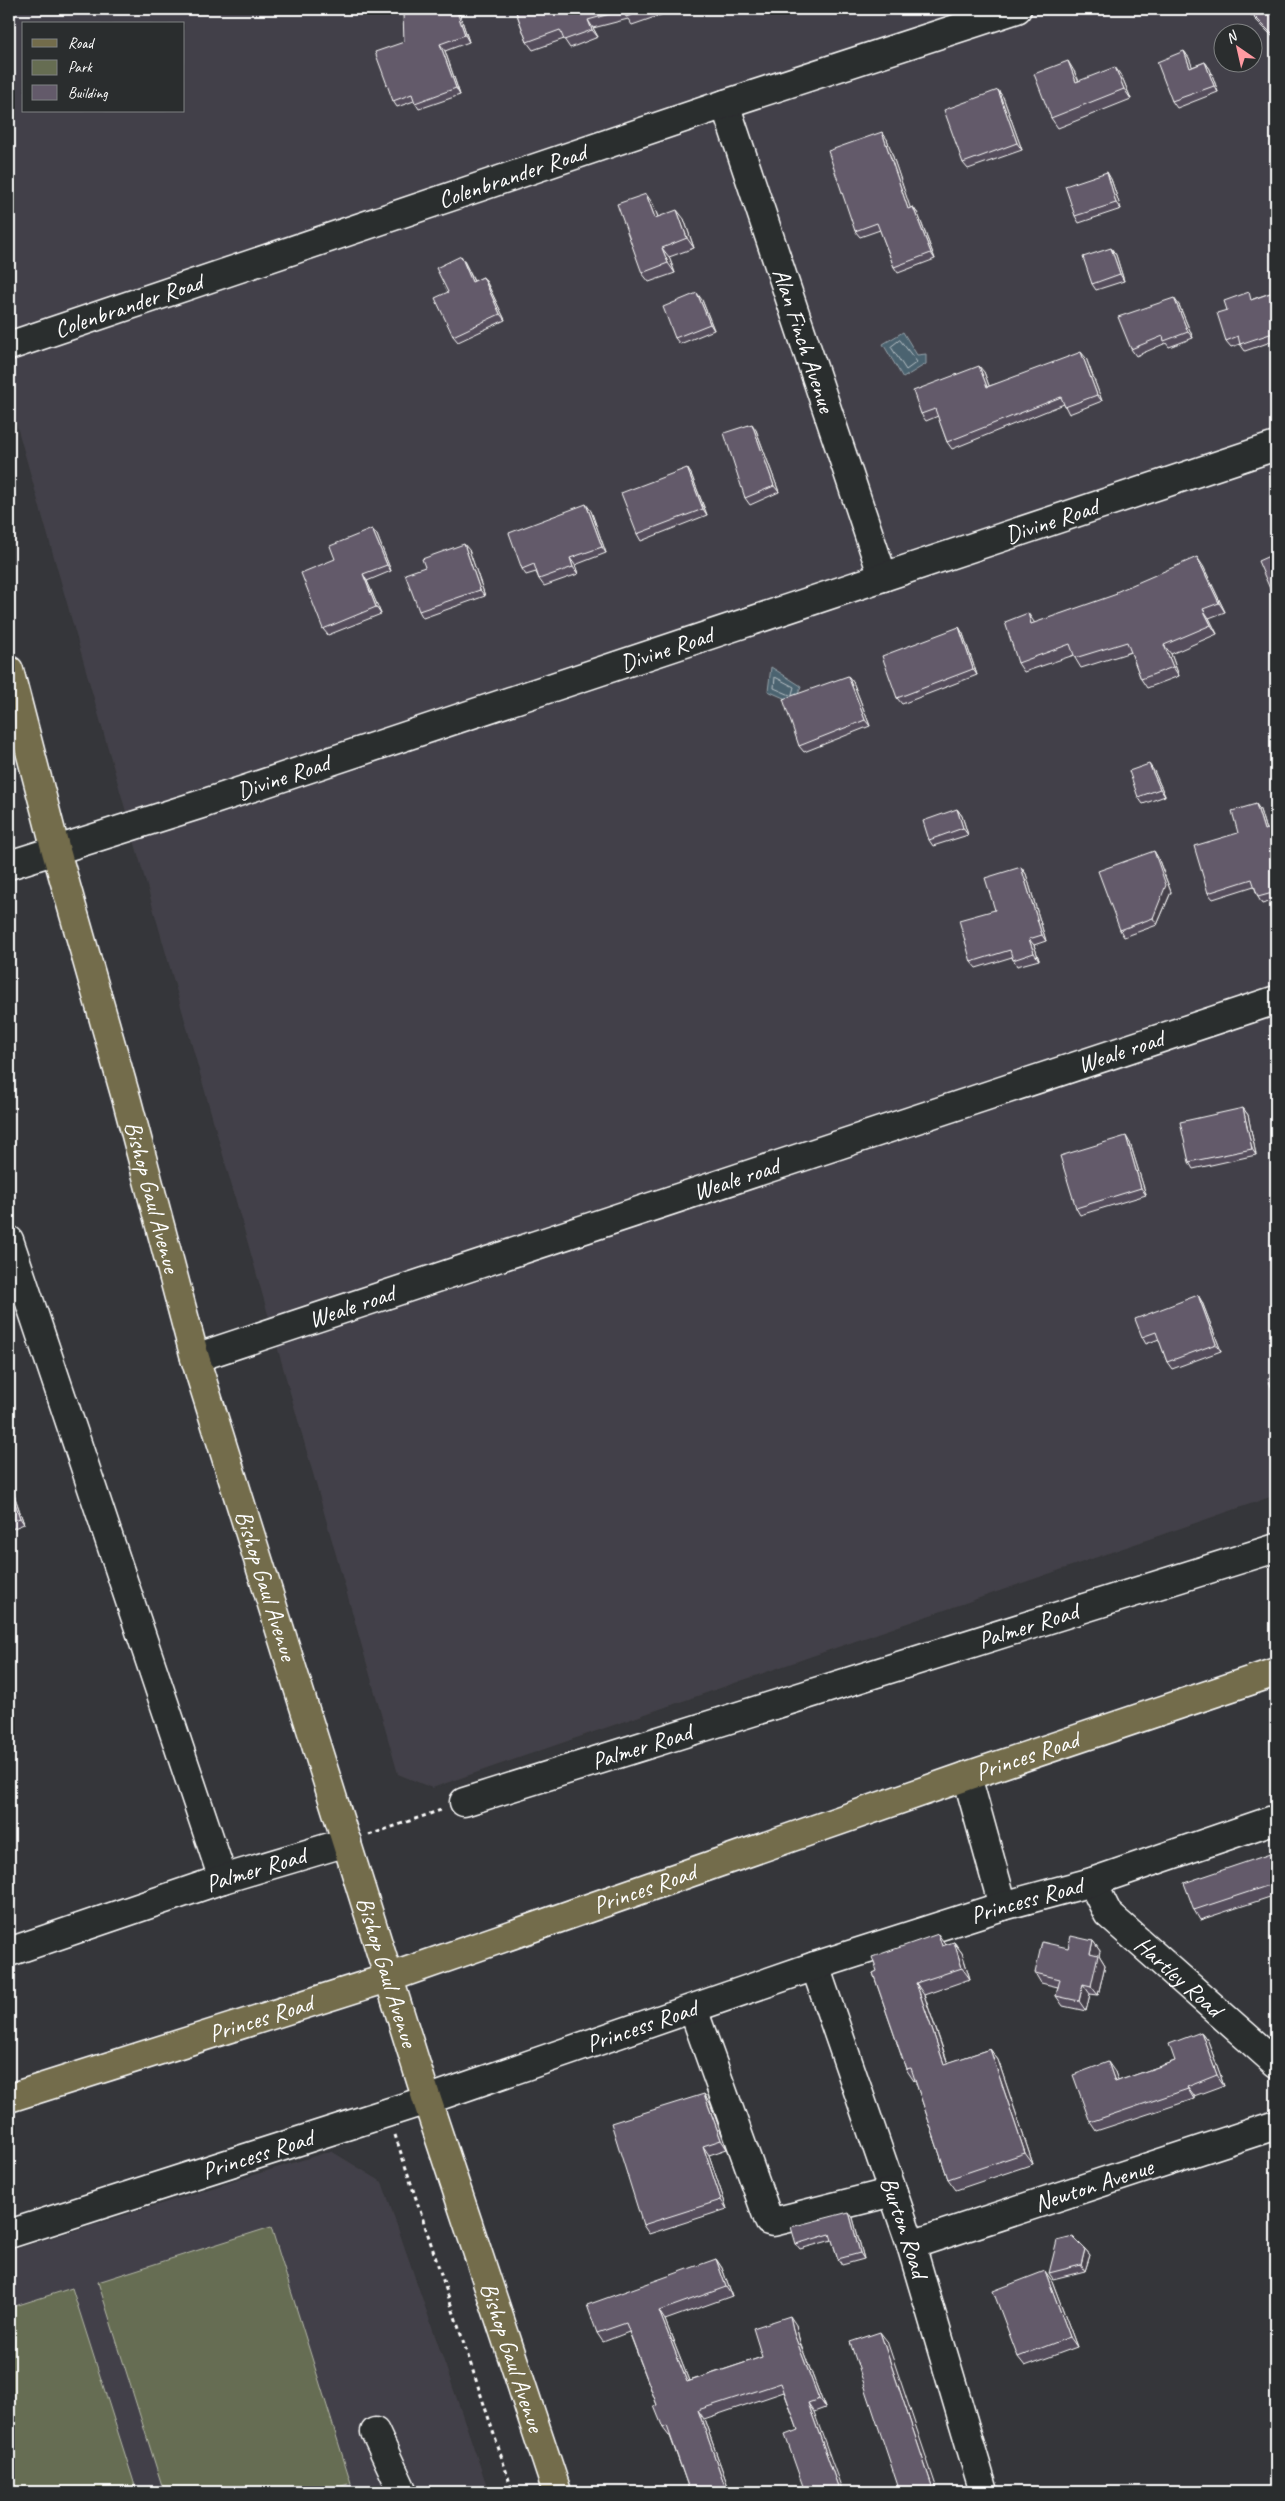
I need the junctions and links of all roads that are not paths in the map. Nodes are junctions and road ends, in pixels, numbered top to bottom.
1 (1017, 9) edge
2 (725, 104) junction
3 (9, 346) edge
4 (1276, 446) edge
5 (883, 576) junction
6 (9, 670) edge
7 (56, 851) junction
8 (9, 864) edge
9 (1276, 1000) edge
10 (9, 1240) edge
11 (195, 1358) junction
12 (1276, 1548) edge
13 (1276, 1672) edge
14 (966, 1776) junction
15 (464, 1802) road end
16 (1276, 1820) edge
17 (347, 1842) junction
18 (223, 1879) junction
19 (1092, 1882) junction
20 (1003, 1906) junction
21 (9, 1952) edge
22 (815, 1966) junction
23 (388, 1978) junction
24 (693, 2009) junction
25 (1276, 2063) edge
26 (9, 2098) edge
27 (427, 2100) junction
28 (1276, 2125) edge
29 (893, 2192) junction
30 (9, 2234) edge
31 (911, 2245) junction
32 (375, 2432) dead end
33 (403, 2492) edge
34 (557, 2492) edge
35 (984, 2492) edge

1 - 2 street, Colenbrander Road
2 - 3 street, Colenbrander Road
2 - 5 street, Alan Finch Avenue
4 - 5 street, Divine Road
5 - 7 street, Divine Road
6 - 7 main road, Bishop Gaul Avenue
7 - 8 street, Divine Road
7 - 11 main road, Bishop Gaul Avenue
9 - 11 street, Weale road
10 - 18 street
11 - 17 main road, Bishop Gaul Avenue
12 - 15 street, Palmer Road
13 - 14 main road, Princes Road
14 - 20 street
14 - 23 main road, Princes Road
16 - 19 street, Princess Road
17 - 18 street, Palmer Road
17 - 23 main road, Bishop Gaul Avenue
18 - 21 street, Palmer Road
19 - 20 street, Princess Road
19 - 25 street, Hartley Road
20 - 22 street, Princess Road
22 - 24 street, Princess Road
22 - 29 street, Burton Road
23 - 26 main road, Princes Road
23 - 27 main road, Bishop Gaul Avenue
24 - 27 street, Princess Road
24 - 29 street
27 - 30 street, Princess Road
27 - 34 main road, Bishop Gaul Avenue
28 - 31 street, Newton Avenue
29 - 31 street, Burton Road
31 - 35 street, Burton Road
32 - 33 street

